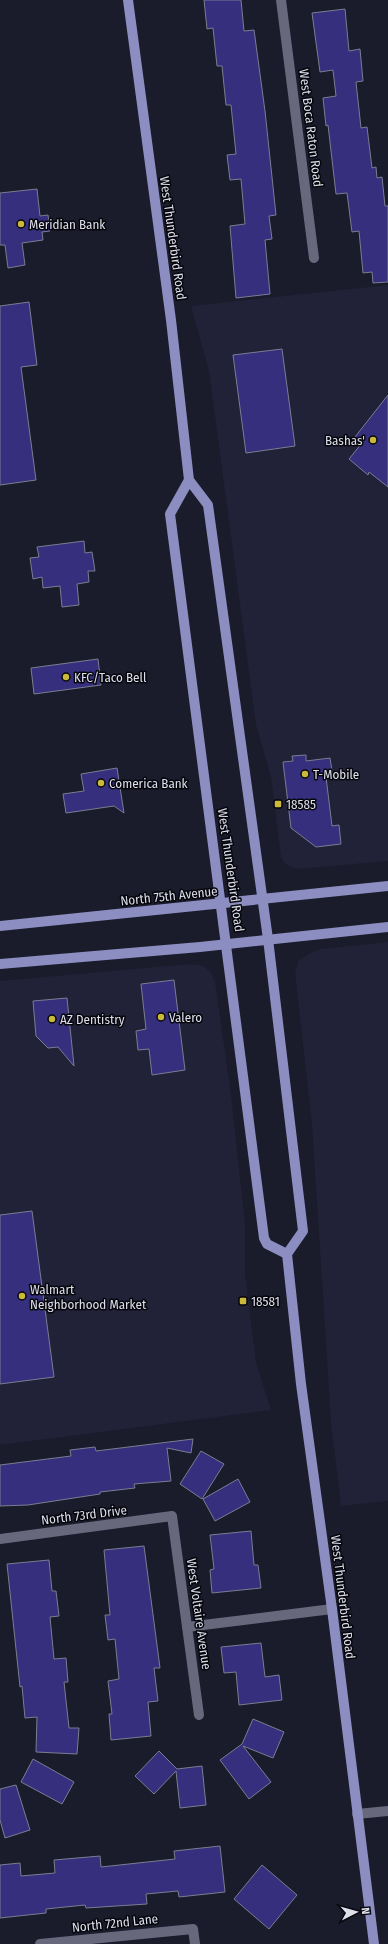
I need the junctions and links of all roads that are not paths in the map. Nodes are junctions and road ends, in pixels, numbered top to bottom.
1 (128, 0) edge
2 (281, 0) edge
3 (314, 258) dead end
4 (189, 480) junction
5 (388, 886) edge
6 (263, 899) junction
7 (222, 904) junction
8 (0, 926) edge
9 (388, 927) edge
10 (268, 939) junction
11 (228, 944) junction
12 (0, 964) edge
13 (287, 1254) junction
14 (172, 1516) joint
15 (0, 1539) edge
16 (332, 1609) junction
17 (187, 1627) junction
18 (199, 1715) dead end
19 (388, 1811) edge
20 (357, 1814) junction
21 (40, 1944) edge
22 (195, 1944) edge
23 (374, 1944) edge

1 - 4 main road, West Thunderbird Road
2 - 3 street, West Boca Raton Road
4 - 6 main road
4 - 7 main road, West Thunderbird Road
5 - 6 main road, North 75th Avenue
6 - 7 main road, North 75th Avenue
6 - 10 main road
7 - 8 main road, North 75th Avenue
7 - 11 main road, West Thunderbird Road
9 - 10 main road
10 - 11 main road
10 - 13 main road
11 - 12 main road
11 - 13 main road, West Thunderbird Road
13 - 16 main road, West Thunderbird Road
14 - 15 street, North 73rd Drive
14 - 17 street, West Voltaire Avenue
16 - 17 street
16 - 20 main road, West Thunderbird Road
17 - 18 street, West Voltaire Avenue
19 - 20 street
20 - 23 main road, West Thunderbird Road
21 - 22 street, North 72nd Lane

